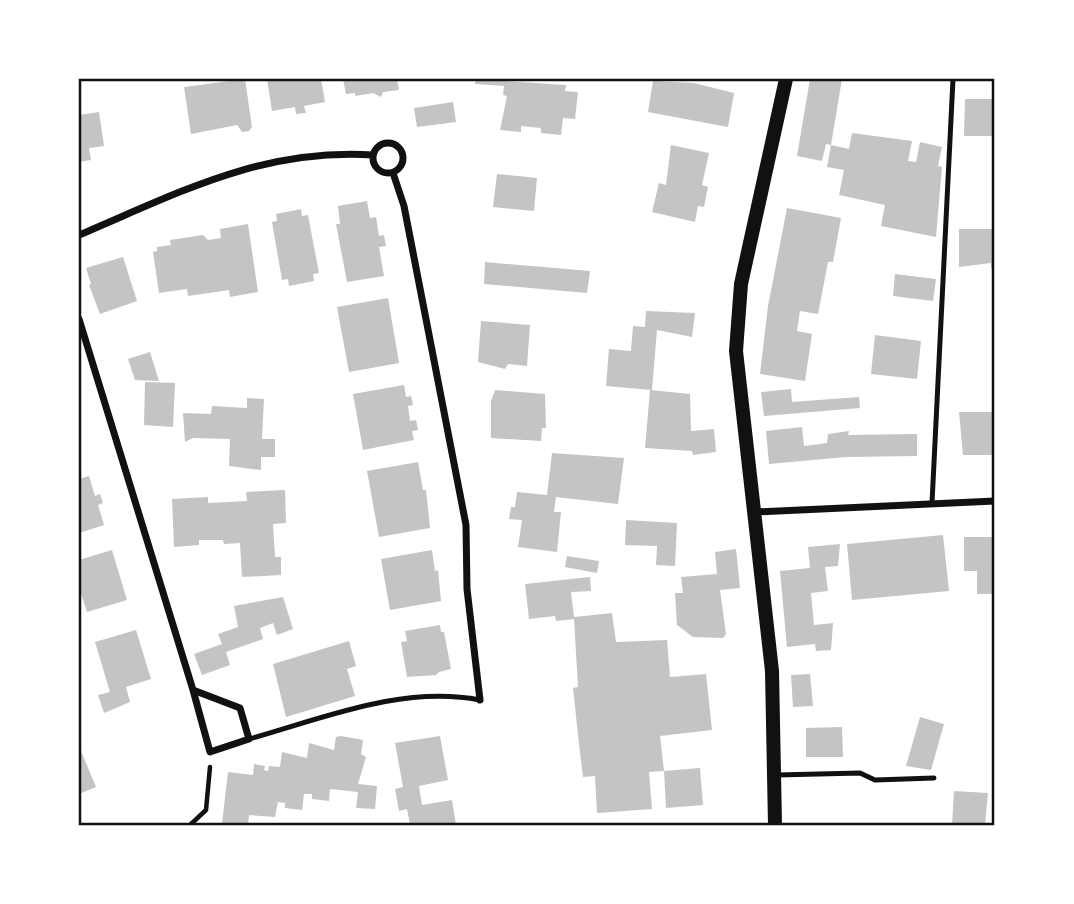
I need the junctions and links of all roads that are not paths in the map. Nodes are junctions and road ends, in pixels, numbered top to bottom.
1 (786, 79) edge
2 (953, 79) edge
3 (373, 155) junction
4 (393, 173) junction
5 (79, 235) edge
6 (79, 318) edge
7 (995, 501) edge
8 (932, 503) junction
9 (754, 512) junction
10 (193, 690) junction
11 (480, 700) joint
12 (249, 739) junction
13 (774, 775) junction
14 (933, 778) dead end
15 (775, 825) edge

1 - 9 main road
2 - 8 lane
3 - 4 street
3 - 4 street
3 - 5 street
4 - 11 street
6 - 10 street
7 - 8 street
8 - 9 street
9 - 13 main road
10 - 12 street
10 - 12 street
11 - 12 lane
13 - 14 lane
13 - 15 main road

